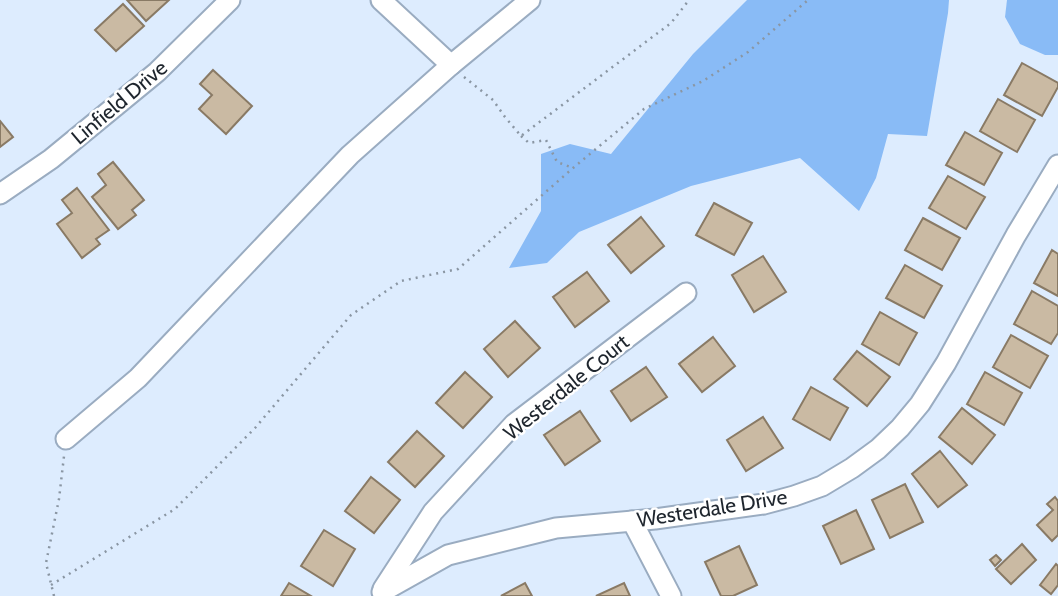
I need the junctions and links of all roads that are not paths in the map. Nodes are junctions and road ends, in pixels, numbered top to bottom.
1 (230, 0) edge
2 (382, 0) edge
3 (530, 0) edge
4 (451, 65) junction
5 (1058, 164) edge
6 (0, 194) edge
7 (687, 293) dead end
8 (66, 439) road end
9 (632, 521) junction
10 (381, 594) edge
11 (671, 596) edge

1 - 6 street, Linfield Drive
2 - 4 street
3 - 4 street
4 - 8 street
5 - 9 street, Westerdale Drive
7 - 10 street, Westerdale Court
9 - 10 street, Westerdale Drive
9 - 11 street

